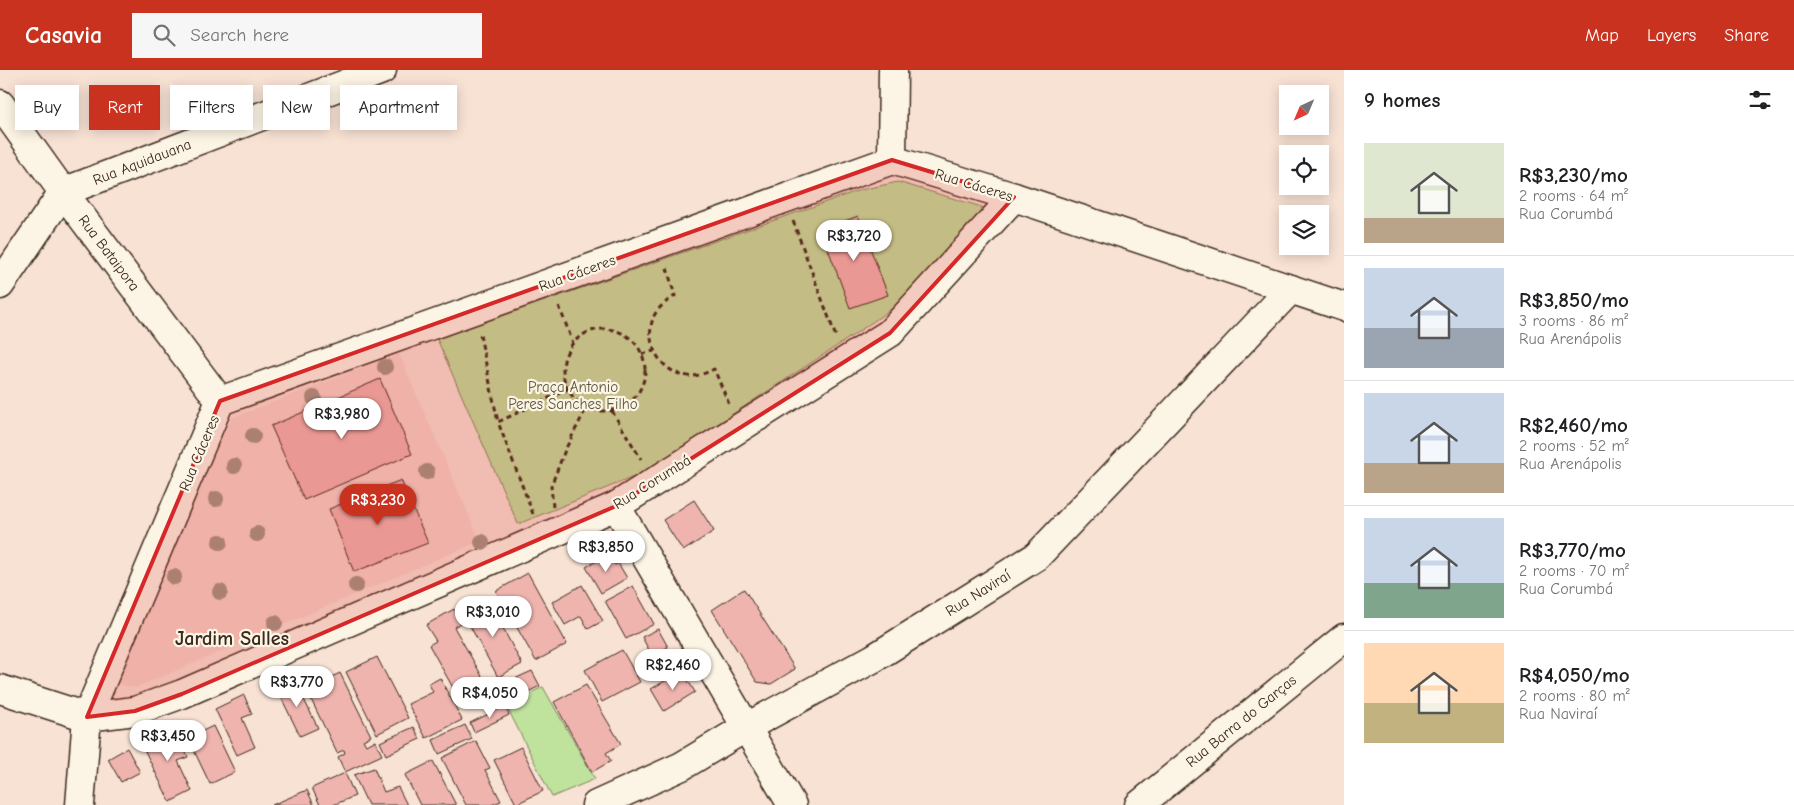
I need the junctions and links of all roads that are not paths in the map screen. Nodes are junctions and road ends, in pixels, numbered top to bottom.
1 (382, 70) edge
2 (893, 70) edge
3 (0, 104) edge
4 (892, 160) junction
5 (63, 192) junction
6 (1014, 197) junction
7 (0, 286) edge
8 (1291, 289) junction
9 (1344, 307) edge
10 (220, 401) junction
11 (616, 506) junction
12 (1344, 638) edge
13 (0, 689) edge
14 (87, 717) junction
15 (746, 728) junction
16 (80, 805) edge
17 (596, 805) edge
18 (792, 805) edge
19 (1139, 805) edge

1 - 5 street, Rua Aquidauana
2 - 4 street
3 - 5 street, Rua Bataipora
4 - 6 street, Rua Cáceres
4 - 10 street, Rua Cáceres
5 - 7 street
5 - 10 street, Rua Bataipora
6 - 8 street, Rua Cáceres
6 - 11 street, Rua Corumbá
8 - 9 street, Rua Cáceres
8 - 15 street, Rua Naviraí
10 - 14 street, Rua Cáceres
11 - 14 street, Rua Corumbá
11 - 15 street
12 - 19 street, Rua Barra do Garças
13 - 14 street, Rua Corumbá
14 - 16 street, Rua Cáceres
15 - 17 street, Rua Naviraí
15 - 18 street

